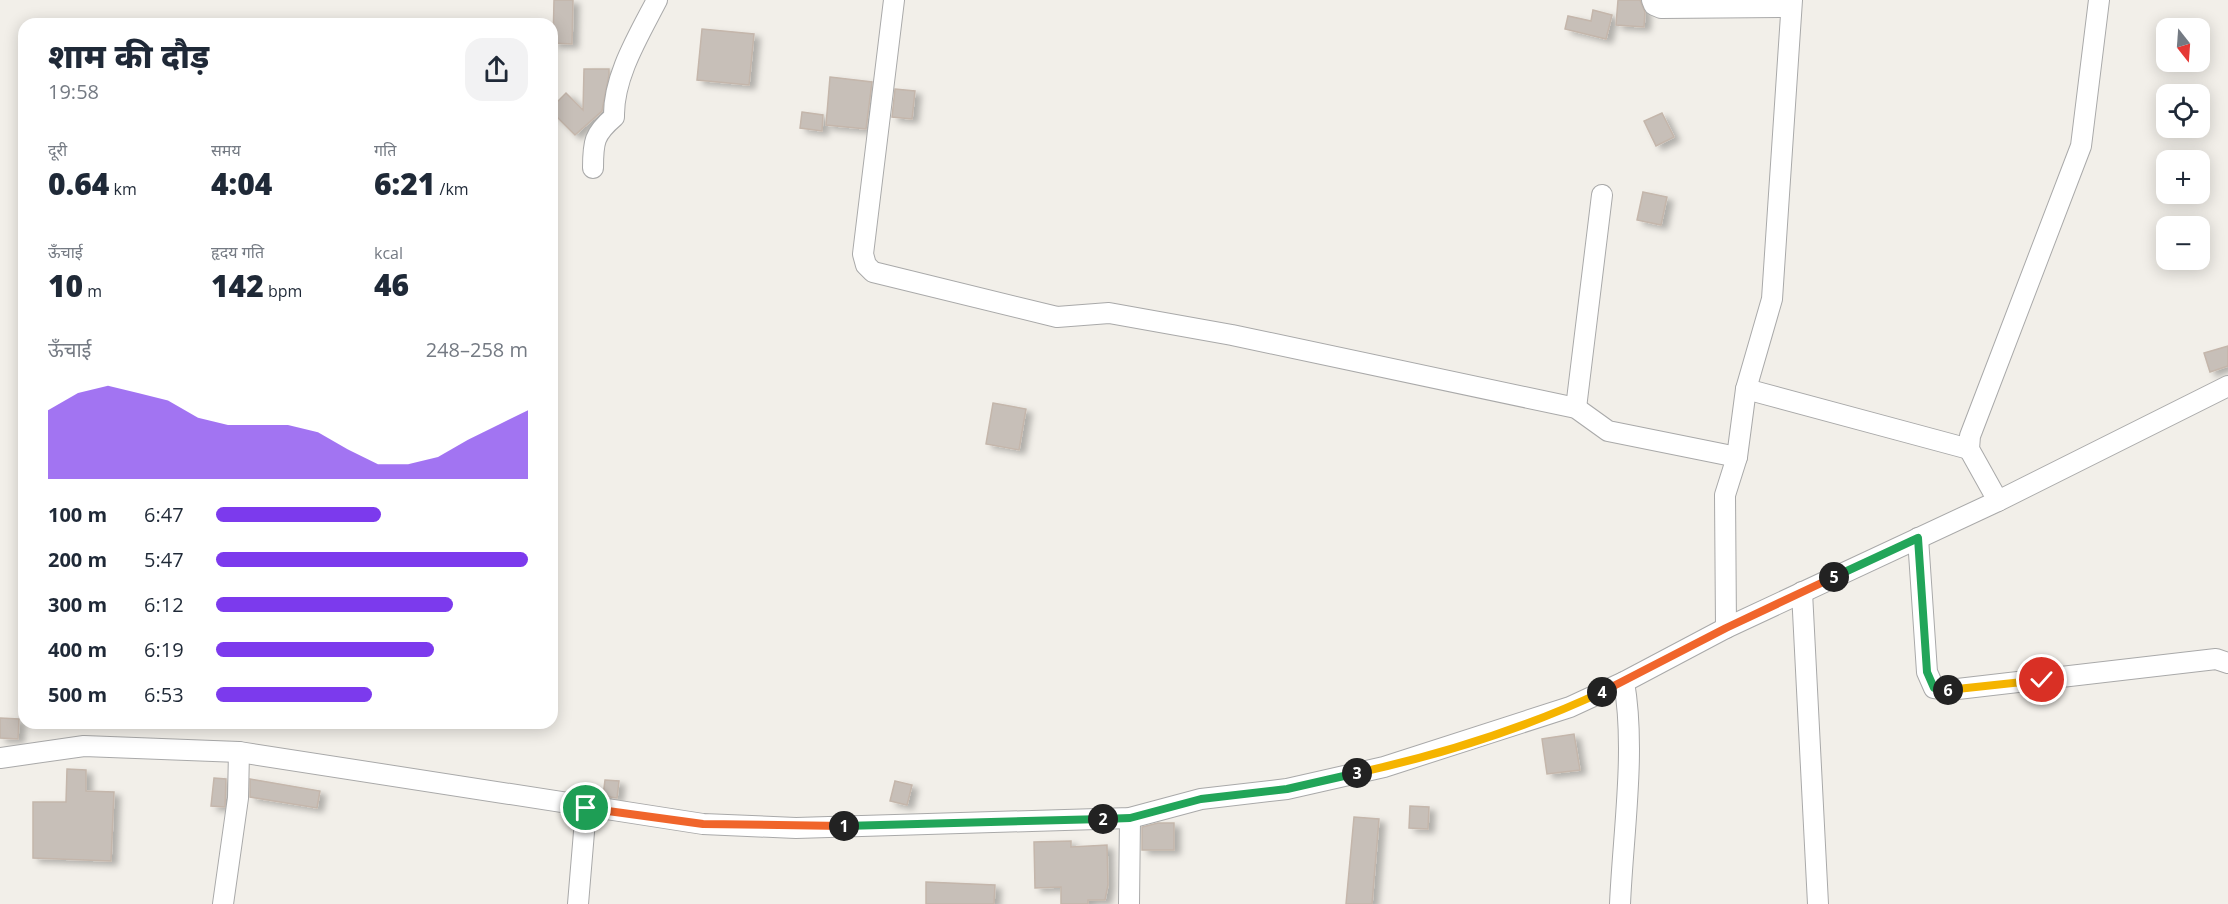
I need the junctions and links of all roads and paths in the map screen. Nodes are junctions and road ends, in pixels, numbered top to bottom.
1 (657, 0) edge
2 (894, 0) edge
3 (1652, 0) edge
4 (2099, 0) edge
5 (1791, 4) edge
6 (593, 168) dead end
7 (1602, 195) dead end
8 (2228, 386) edge
9 (1746, 389) junction
10 (1576, 408) junction
11 (1969, 449) junction
12 (1737, 457) junction
13 (1998, 501) junction
14 (1918, 538) junction
15 (1802, 592) junction
16 (1726, 628) junction
17 (2228, 663) edge
18 (1624, 682) junction
19 (239, 752) junction
20 (0, 758) edge
21 (586, 808) junction
22 (1130, 818) junction
23 (223, 904) edge
24 (578, 904) edge
25 (1129, 904) edge
26 (1620, 904) edge
27 (1818, 904) edge

1 - 6 street
2 - 10 street
3 - 5 street
4 - 11 street
5 - 9 street
7 - 10 street
8 - 13 street
9 - 11 street
9 - 12 street
10 - 12 street
11 - 13 street
12 - 16 street
13 - 14 street
14 - 15 street
14 - 17 street
15 - 16 street
15 - 27 street
16 - 18 street
18 - 22 street
18 - 26 street
19 - 20 street
19 - 21 street
19 - 23 street
21 - 22 street
21 - 24 street
22 - 25 street

